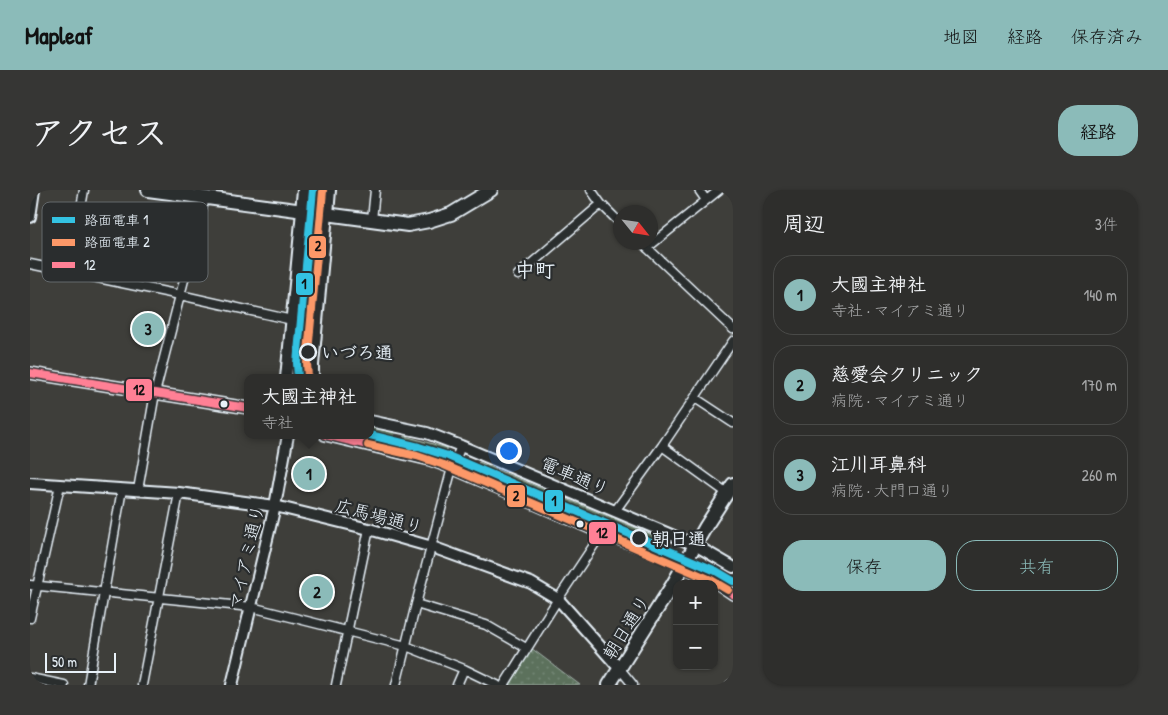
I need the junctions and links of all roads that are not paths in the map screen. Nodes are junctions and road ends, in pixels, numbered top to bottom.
1 (34, 190) edge
2 (148, 190) edge
3 (304, 190) edge
4 (329, 190) edge
5 (375, 190) edge
6 (490, 190) edge
7 (591, 190) edge
8 (699, 190) edge
9 (719, 190) edge
10 (199, 195) edge
11 (706, 200) junction
12 (601, 204) junction
13 (302, 211) junction
14 (327, 214) junction
15 (613, 216) edge
16 (30, 217) edge
17 (372, 220) junction
18 (658, 235) edge
19 (649, 250) edge
20 (518, 275) dead end
21 (117, 282) edge
22 (183, 282) edge
23 (180, 295) junction
24 (292, 320) junction
25 (733, 329) edge
26 (733, 341) edge
27 (30, 373) edge
28 (286, 374) edge
29 (313, 374) edge
30 (155, 393) junction
31 (695, 398) junction
32 (244, 407) edge
33 (374, 422) edge
34 (733, 423) edge
35 (287, 439) edge
36 (341, 439) edge
37 (461, 446) junction
38 (662, 446) junction
39 (452, 468) junction
40 (30, 483) edge
41 (60, 485) junction
42 (730, 488) edge
43 (122, 489) junction
44 (138, 490) junction
45 (179, 493) junction
46 (275, 506) junction
47 (615, 511) junction
48 (369, 529) junction
49 (602, 533) junction
50 (695, 545) junction
51 (432, 547) junction
52 (683, 566) junction
53 (733, 567) edge
54 (34, 585) edge
55 (104, 593) junction
56 (733, 594) edge
57 (159, 598) junction
58 (558, 599) junction
59 (416, 604) junction
60 (251, 607) junction
61 (30, 618) edge
62 (347, 631) junction
63 (406, 646) junction
64 (526, 648) junction
65 (464, 669) junction
66 (620, 669) junction
67 (30, 678) edge
68 (733, 683) edge
69 (64, 685) edge
70 (88, 685) edge
71 (142, 685) edge
72 (232, 685) edge
73 (336, 685) edge
74 (396, 685) edge
75 (458, 685) edge
76 (497, 685) edge
77 (504, 685) edge
78 (610, 685) edge
79 (633, 685) edge
80 (730, 685) edge

1 - 16 street
2 - 10 main road
3 - 13 main road
4 - 14 main road
5 - 17 street
6 - 17 main road
7 - 12 street
8 - 11 street
9 - 11 street
10 - 13 main road
11 - 18 street
12 - 15 street
12 - 20 street
13 - 14 main road
13 - 24 street
14 - 17 main road
14 - 29 street
19 - 25 street
21 - 23 street
22 - 23 street
23 - 24 street
23 - 30 street
24 - 28 street
26 - 31 street
27 - 30 street
30 - 32 street
30 - 44 street
31 - 34 street
31 - 38 street
33 - 37 street, 電車通り
35 - 46 street, マイアミ通り
36 - 39 street
37 - 39 street
37 - 47 street, 電車通り
38 - 42 street
38 - 47 street
39 - 49 street
39 - 51 street
40 - 41 street, 広馬場通り
41 - 43 street, 広馬場通り
41 - 54 street
42 - 50 main road, 朝日通り
43 - 44 street, 広馬場通り
43 - 55 street
44 - 45 street, 広馬場通り
45 - 46 street, 広馬場通り
45 - 57 street
46 - 48 street, 広馬場通り
46 - 60 street, マイアミ通り
47 - 50 street, 電車通り
48 - 51 street, 広馬場通り
48 - 62 street
49 - 52 street
49 - 58 street
50 - 52 main road, 朝日通り
50 - 53 street, 電車通り
51 - 58 street, 広馬場通り
51 - 59 street
52 - 56 street
52 - 66 main road, 朝日通り
54 - 55 street
54 - 61 street
55 - 57 street
55 - 70 street
57 - 60 street
57 - 71 street
58 - 64 street
58 - 66 street, 広馬場通り
59 - 63 street
59 - 64 street
60 - 62 street
60 - 72 street, マイアミ通り
62 - 63 street
62 - 73 street
63 - 65 street
63 - 74 street
64 - 77 street
65 - 75 street
65 - 76 street
66 - 78 main road, 朝日通り
66 - 79 street
67 - 69 street
68 - 80 street

